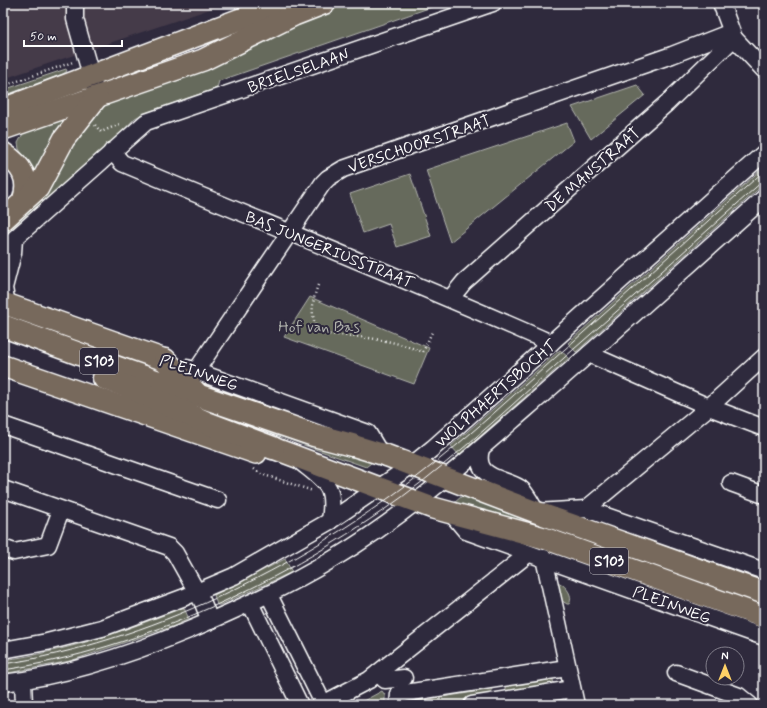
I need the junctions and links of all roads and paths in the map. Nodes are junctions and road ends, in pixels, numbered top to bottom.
1 (76, 3) edge
2 (283, 3) edge
3 (325, 3) edge
4 (493, 3) edge
5 (721, 3) edge
6 (733, 35) junction
7 (89, 67) junction
8 (764, 70) edge
9 (3, 86) edge
10 (97, 97) junction
11 (7, 121) edge
12 (94, 124) dead end
13 (121, 124) dead end
14 (112, 151) junction
15 (764, 153) edge
16 (9, 157) edge
17 (764, 198) edge
18 (23, 201) junction
19 (3, 220) edge
20 (289, 234) junction
21 (318, 285) dead end
22 (451, 298) junction
23 (4, 311) edge
24 (432, 332) dead end
25 (3, 342) edge
26 (551, 343) junction
27 (589, 354) junction
28 (764, 357) edge
29 (165, 360) junction
30 (3, 366) edge
31 (196, 371) junction
32 (196, 394) junction
33 (709, 407) junction
34 (3, 425) edge
35 (764, 428) edge
36 (352, 445) joint
37 (273, 448) joint
38 (481, 449) junction
39 (380, 453) junction
40 (295, 456) junction
41 (412, 465) junction
42 (446, 478) junction
43 (730, 483) dead end
44 (380, 488) junction
45 (3, 489) edge
46 (764, 495) edge
47 (218, 500) dead end
48 (417, 501) junction
49 (586, 509) junction
50 (61, 510) junction
51 (536, 512) junction
52 (451, 513) junction
53 (330, 521) junction
54 (3, 548) edge
55 (528, 554) junction
56 (544, 558) junction
57 (764, 571) edge
58 (196, 592) junction
59 (764, 593) edge
60 (269, 594) junction
61 (250, 603) junction
62 (764, 617) edge
63 (210, 621) junction
64 (764, 637) edge
65 (3, 650) edge
66 (567, 668) junction
67 (378, 673) junction
68 (676, 673) dead end
69 (404, 678) dead end
70 (23, 681) junction
71 (3, 683) edge
72 (572, 689) junction
73 (24, 705) edge
74 (300, 705) edge
75 (323, 705) edge
76 (398, 705) edge
77 (472, 705) edge
78 (576, 705) edge
79 (750, 705) edge

1 - 7 street
2 - 7 main road
3 - 10 main road
4 - 14 street, BRIELSELAAN
5 - 6 street
6 - 8 street
6 - 20 street, VERSCHOORSTRAAT
6 - 22 street, DE MANSTRAAT
7 - 9 path
7 - 10 street
7 - 11 main road
10 - 11 main road
10 - 18 main road
11 - 16 main road
12 - 13 path
14 - 20 street, BAS JUNGERIUSSTRAAT
14 - 23 street, BRIELSELAAN
15 - 26 street, WOLPHAERTSBOCHT
16 - 18 main road
17 - 27 street, WOLPHAERTSBOCHT
18 - 19 main road
20 - 22 street, BAS JUNGERIUSSTRAAT
20 - 31 street, VERSCHOORSTRAAT
21 - 24 path
22 - 26 street, BAS JUNGERIUSSTRAAT
23 - 29 main road, PLEINWEG
23 - 32 highway, PLEINWEG / S103
25 - 37 highway, PLEINWEG / S103
26 - 41 street, WOLPHAERTSBOCHT
27 - 33 street
27 - 38 street, WOLPHAERTSBOCHT
28 - 33 street
29 - 31 street, PLEINWEG
29 - 32 highway
30 - 40 main road, PLEINWEG
31 - 39 street, PLEINWEG
32 - 36 highway, PLEINWEG / S103
33 - 35 street
33 - 49 street
34 - 47 street
36 - 39 main road, PLEINWEG / S103
37 - 40 main road, PLEINWEG / S103
38 - 42 street, WOLPHAERTSBOCHT
38 - 51 street
39 - 41 main road, PLEINWEG / S103
40 - 44 main road, PLEINWEG / S103
40 - 53 street, PLEINWEG
41 - 42 main road, PLEINWEG / S103
41 - 44 street, WOLPHAERTSBOCHT
42 - 48 street, WOLPHAERTSBOCHT
42 - 51 main road, PLEINWEG / S103
43 - 46 street
44 - 48 main road, PLEINWEG / S103
44 - 53 street, WOLPHAERTSBOCHT
45 - 50 street
48 - 52 main road, PLEINWEG / S103
48 - 60 street, WOLPHAERTSBOCHT
49 - 51 street, PLEINWEG
49 - 57 street, PLEINWEG
50 - 54 street
50 - 58 street
51 - 59 main road, PLEINWEG / S103
52 - 55 street, PLEINWEG
52 - 62 main road, PLEINWEG / S103
53 - 58 street, WOLPHAERTSBOCHT
55 - 56 street, PLEINWEG
55 - 67 street
56 - 64 street, PLEINWEG
56 - 66 street
58 - 63 street
58 - 65 street, WOLPHAERTSBOCHT
60 - 61 street, WOLPHAERTSBOCHT
60 - 75 street
61 - 63 street, WOLPHAERTSBOCHT
61 - 74 street
63 - 70 street, WOLPHAERTSBOCHT
66 - 72 street
66 - 76 street
67 - 69 street
67 - 75 street
68 - 79 street
70 - 71 street, WOLPHAERTSBOCHT
70 - 73 street
72 - 77 street
72 - 78 street

